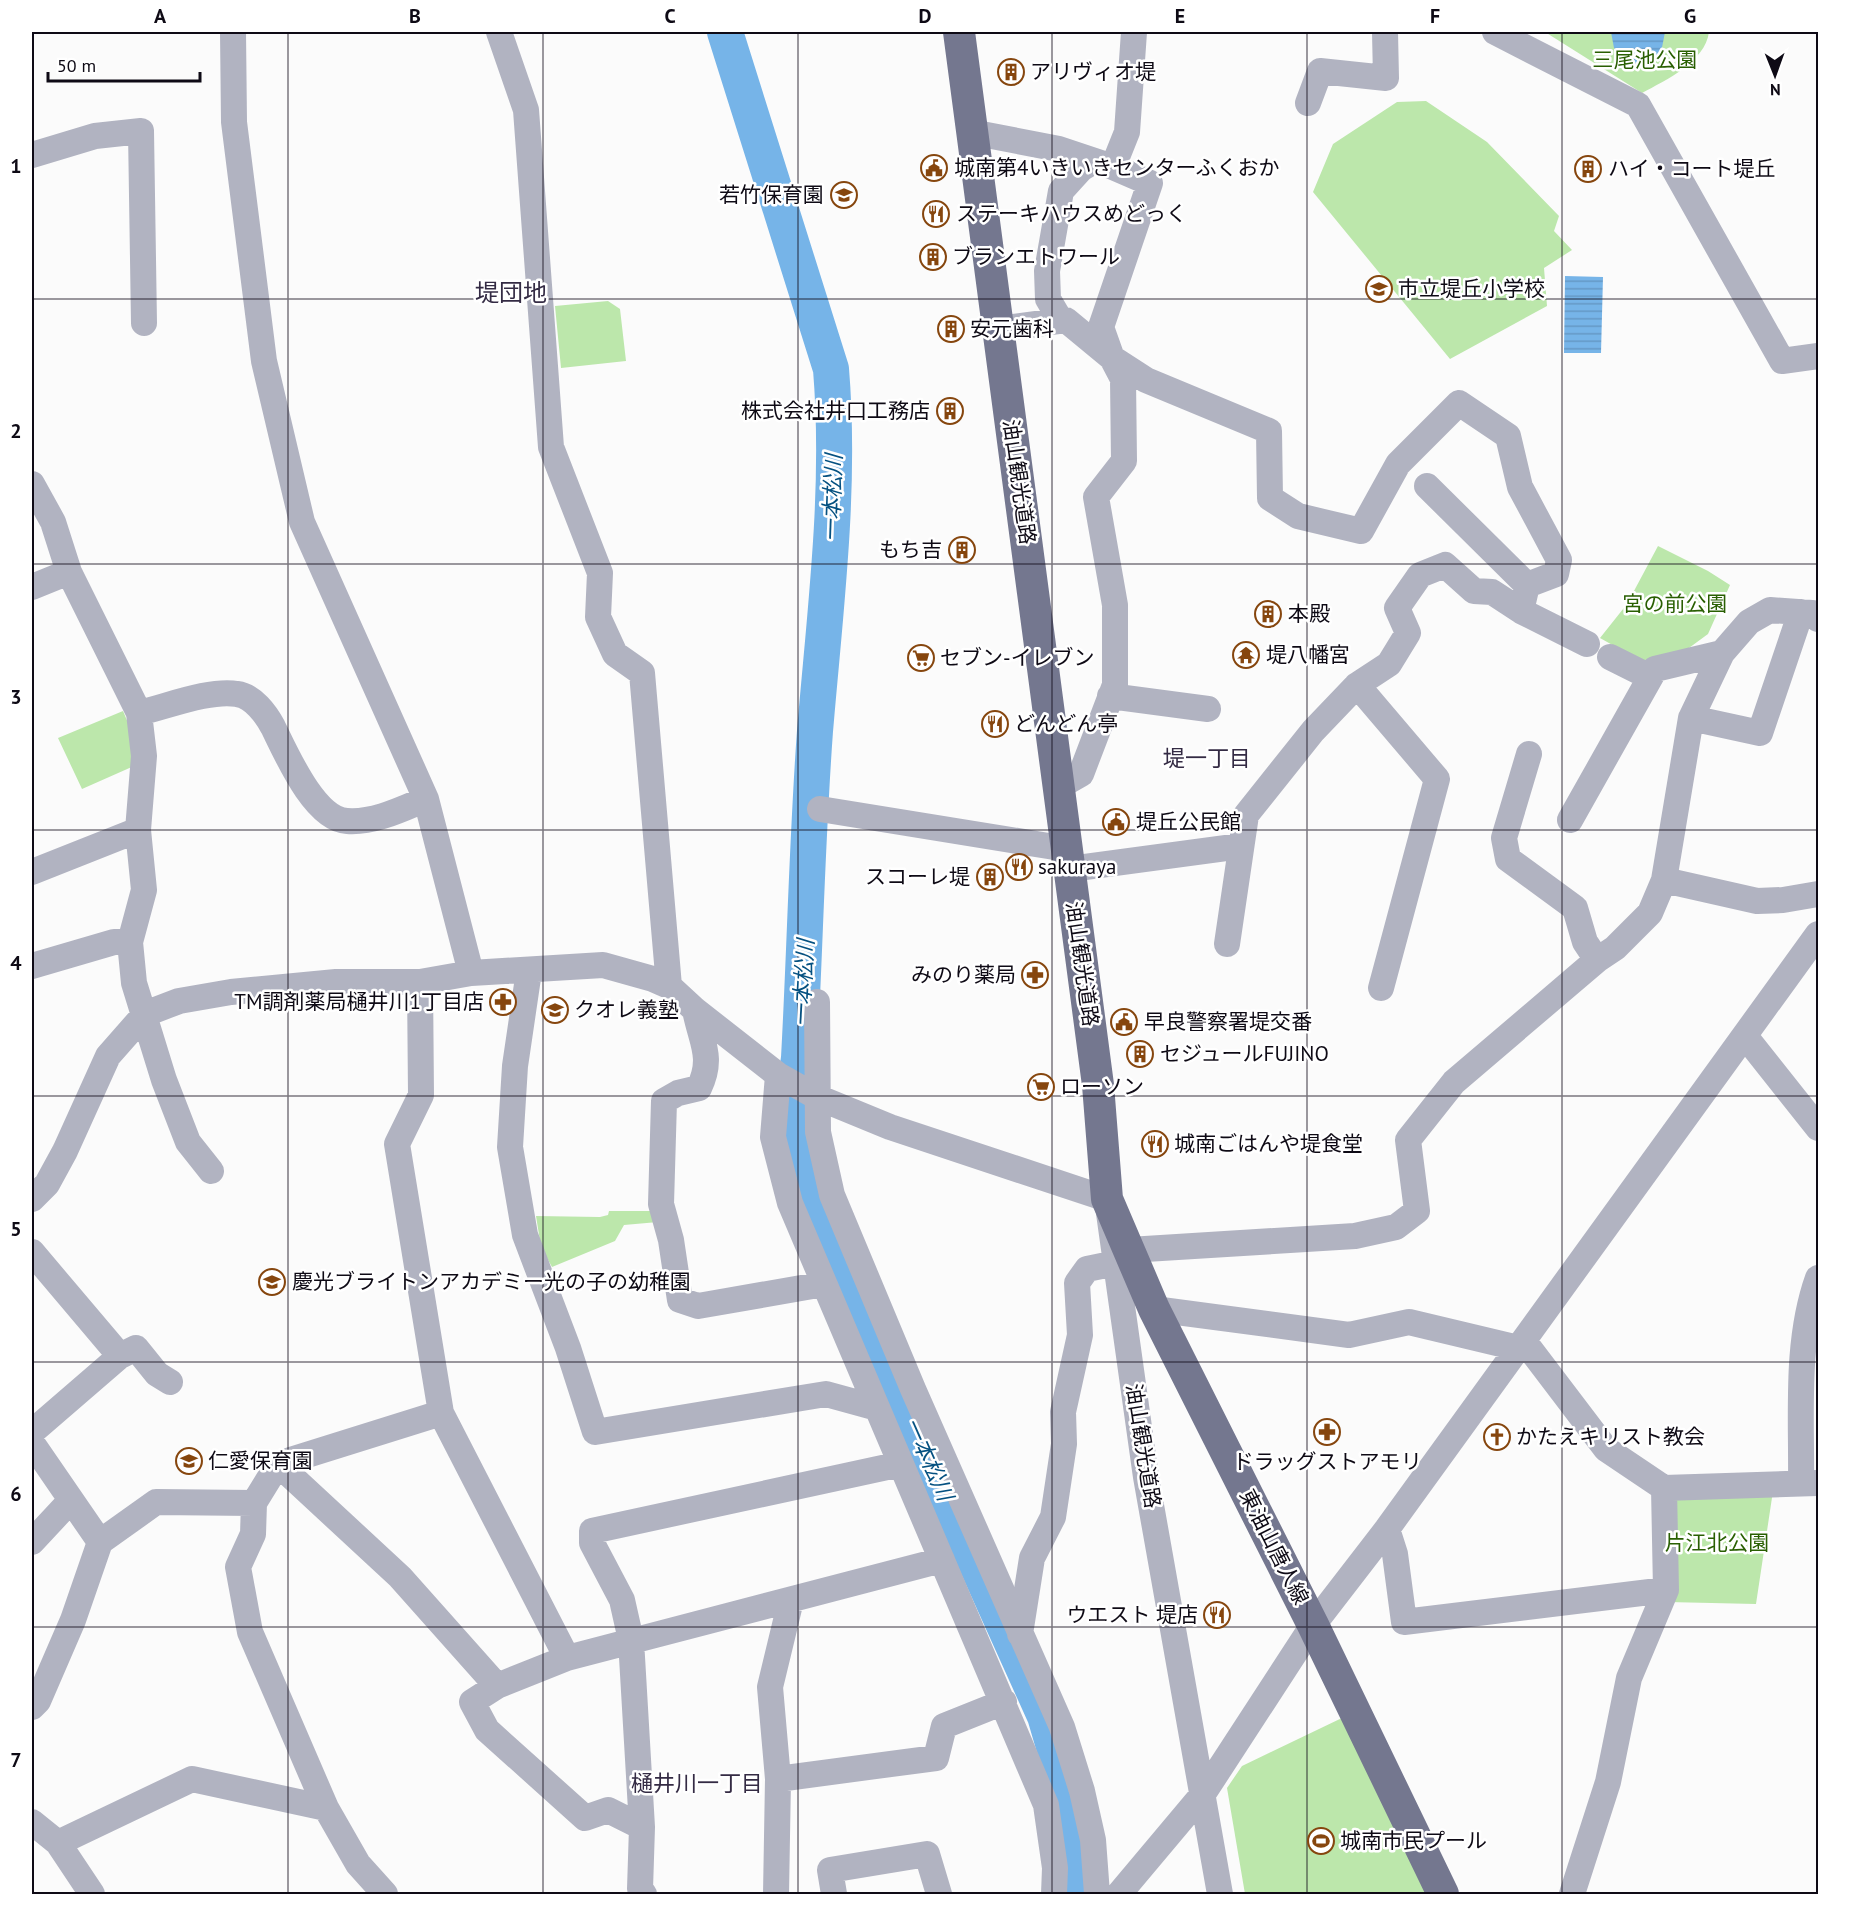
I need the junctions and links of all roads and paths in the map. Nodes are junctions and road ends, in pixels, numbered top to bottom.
1 (233, 32) edge
2 (499, 32) edge
3 (959, 32) edge
4 (1134, 32) edge
5 (1385, 32) edge
6 (1495, 32) edge
7 (1308, 103) dead end
8 (971, 132) junction
9 (32, 155) edge
10 (1103, 164) junction
11 (1061, 321) junction
12 (144, 323) dead end
13 (998, 329) junction
14 (1818, 356) edge
15 (1112, 358) junction
16 (32, 484) edge
17 (1427, 486) dead end
18 (69, 572) junction
19 (1527, 585) junction
20 (32, 587) edge
21 (1521, 611) junction
22 (1810, 616) edge
23 (1587, 644) dead end
24 (1722, 653) junction
25 (1610, 657) dead end
26 (1650, 677) junction
27 (1357, 685) junction
28 (1110, 696) junction
29 (1208, 709) dead end
30 (138, 713) junction
31 (1691, 718) junction
32 (1529, 754) dead end
33 (1060, 786) junction
34 (426, 799) junction
35 (820, 809) dead end
36 (1570, 820) dead end
37 (138, 830) junction
38 (1241, 846) junction
39 (1068, 859) junction
40 (32, 872) edge
41 (1664, 880) junction
42 (1818, 894) edge
43 (1818, 934) edge
44 (130, 942) junction
45 (1227, 944) dead end
46 (1597, 960) junction
47 (32, 966) edge
48 (529, 970) junction
49 (471, 973) junction
50 (420, 982) junction
51 (669, 986) junction
52 (1381, 988) dead end
53 (817, 1002) dead end
54 (695, 1011) junction
55 (145, 1014) junction
56 (1745, 1036) junction
57 (783, 1078) junction
58 (814, 1095) junction
59 (1818, 1128) edge
60 (212, 1171) dead end
61 (32, 1199) edge
62 (1107, 1199) junction
63 (32, 1252) edge
64 (1123, 1257) junction
65 (1818, 1278) edge
66 (824, 1284) junction
67 (1154, 1309) junction
68 (1521, 1345) junction
69 (120, 1356) junction
70 (170, 1382) dead end
71 (877, 1407) junction
72 (441, 1413) junction
73 (32, 1432) edge
74 (32, 1443) edge
75 (278, 1464) junction
76 (901, 1464) junction
77 (1810, 1483) edge
78 (1664, 1488) junction
79 (71, 1500) junction
80 (255, 1503) junction
81 (1387, 1529) junction
82 (32, 1542) edge
83 (100, 1542) junction
84 (942, 1560) junction
85 (1666, 1590) junction
86 (791, 1600) junction
87 (1313, 1625) junction
88 (1020, 1634) junction
89 (631, 1640) junction
90 (567, 1658) junction
91 (497, 1686) junction
92 (1004, 1702) junction
93 (32, 1707) edge
94 (778, 1779) junction
95 (1203, 1794) junction
96 (326, 1808) junction
97 (32, 1822) edge
98 (642, 1827) junction
99 (58, 1843) junction
100 (1127, 1889) edge
101 (92, 1894) edge
102 (385, 1894) edge
103 (644, 1894) edge
104 (776, 1894) edge
105 (834, 1894) edge
106 (939, 1894) edge
107 (1054, 1894) edge
108 (1096, 1894) edge
109 (1220, 1894) edge
110 (1443, 1894) edge
111 (1572, 1894) edge

1 - 34 street
2 - 51 street
3 - 8 main road, 油山観光道路
4 - 10 street
5 - 7 street
6 - 14 street
8 - 10 street
8 - 13 main road, 油山観光道路
9 - 12 street
10 - 11 street
10 - 15 street
11 - 13 street
11 - 15 street
13 - 33 main road, 油山観光道路
15 - 19 street
15 - 28 street
16 - 18 street
17 - 19 street
18 - 20 street
18 - 30 street
19 - 21 street
21 - 23 street
21 - 27 street
22 - 24 street
22 - 31 street
24 - 26 street
24 - 31 street
25 - 26 street
26 - 36 street
27 - 38 street
27 - 52 street
28 - 29 street
28 - 33 street
30 - 34 street
30 - 37 street
31 - 41 street
32 - 46 street
33 - 39 main road, 油山観光道路
34 - 49 street
35 - 39 street
37 - 40 street
37 - 44 street
38 - 39 street
38 - 45 street
39 - 62 main road, 油山観光道路
41 - 42 street
41 - 46 street
43 - 56 street
44 - 47 street
44 - 55 street
46 - 64 street
48 - 49 street
48 - 51 street
48 - 71 street
49 - 50 street
50 - 55 street
50 - 72 street
51 - 54 street
53 - 58 street
54 - 57 street
54 - 66 street
55 - 60 street
55 - 61 street
56 - 59 street
56 - 68 street
57 - 58 street
57 - 66 street
58 - 62 street
58 - 88 street
62 - 64 main road, 東油山唐人線
63 - 69 street
64 - 67 main road, 東油山唐人線
64 - 88 street
64 - 95 street, 油山観光道路
65 - 77 street
66 - 71 street
67 - 68 street
67 - 87 main road, 東油山唐人線
68 - 78 street
68 - 81 street
69 - 70 street
69 - 73 street
71 - 76 street
72 - 75 street
72 - 90 street
74 - 79 street
75 - 80 street
75 - 91 street
76 - 84 street
76 - 89 street
77 - 78 street
78 - 85 street
79 - 82 street
79 - 83 street
80 - 83 street
80 - 96 street
81 - 85 street
81 - 87 street
83 - 93 street
84 - 86 street
84 - 92 street
85 - 111 street
86 - 89 street
86 - 94 street
87 - 95 street
87 - 110 main road, 東油山唐人線
88 - 108 street
89 - 90 street
89 - 98 street
90 - 91 street
91 - 98 street
92 - 94 street
92 - 107 street
94 - 104 street
95 - 100 street
95 - 109 street, 油山観光道路
96 - 99 street
96 - 102 street
97 - 99 street
98 - 103 street
99 - 101 street
105 - 106 street

